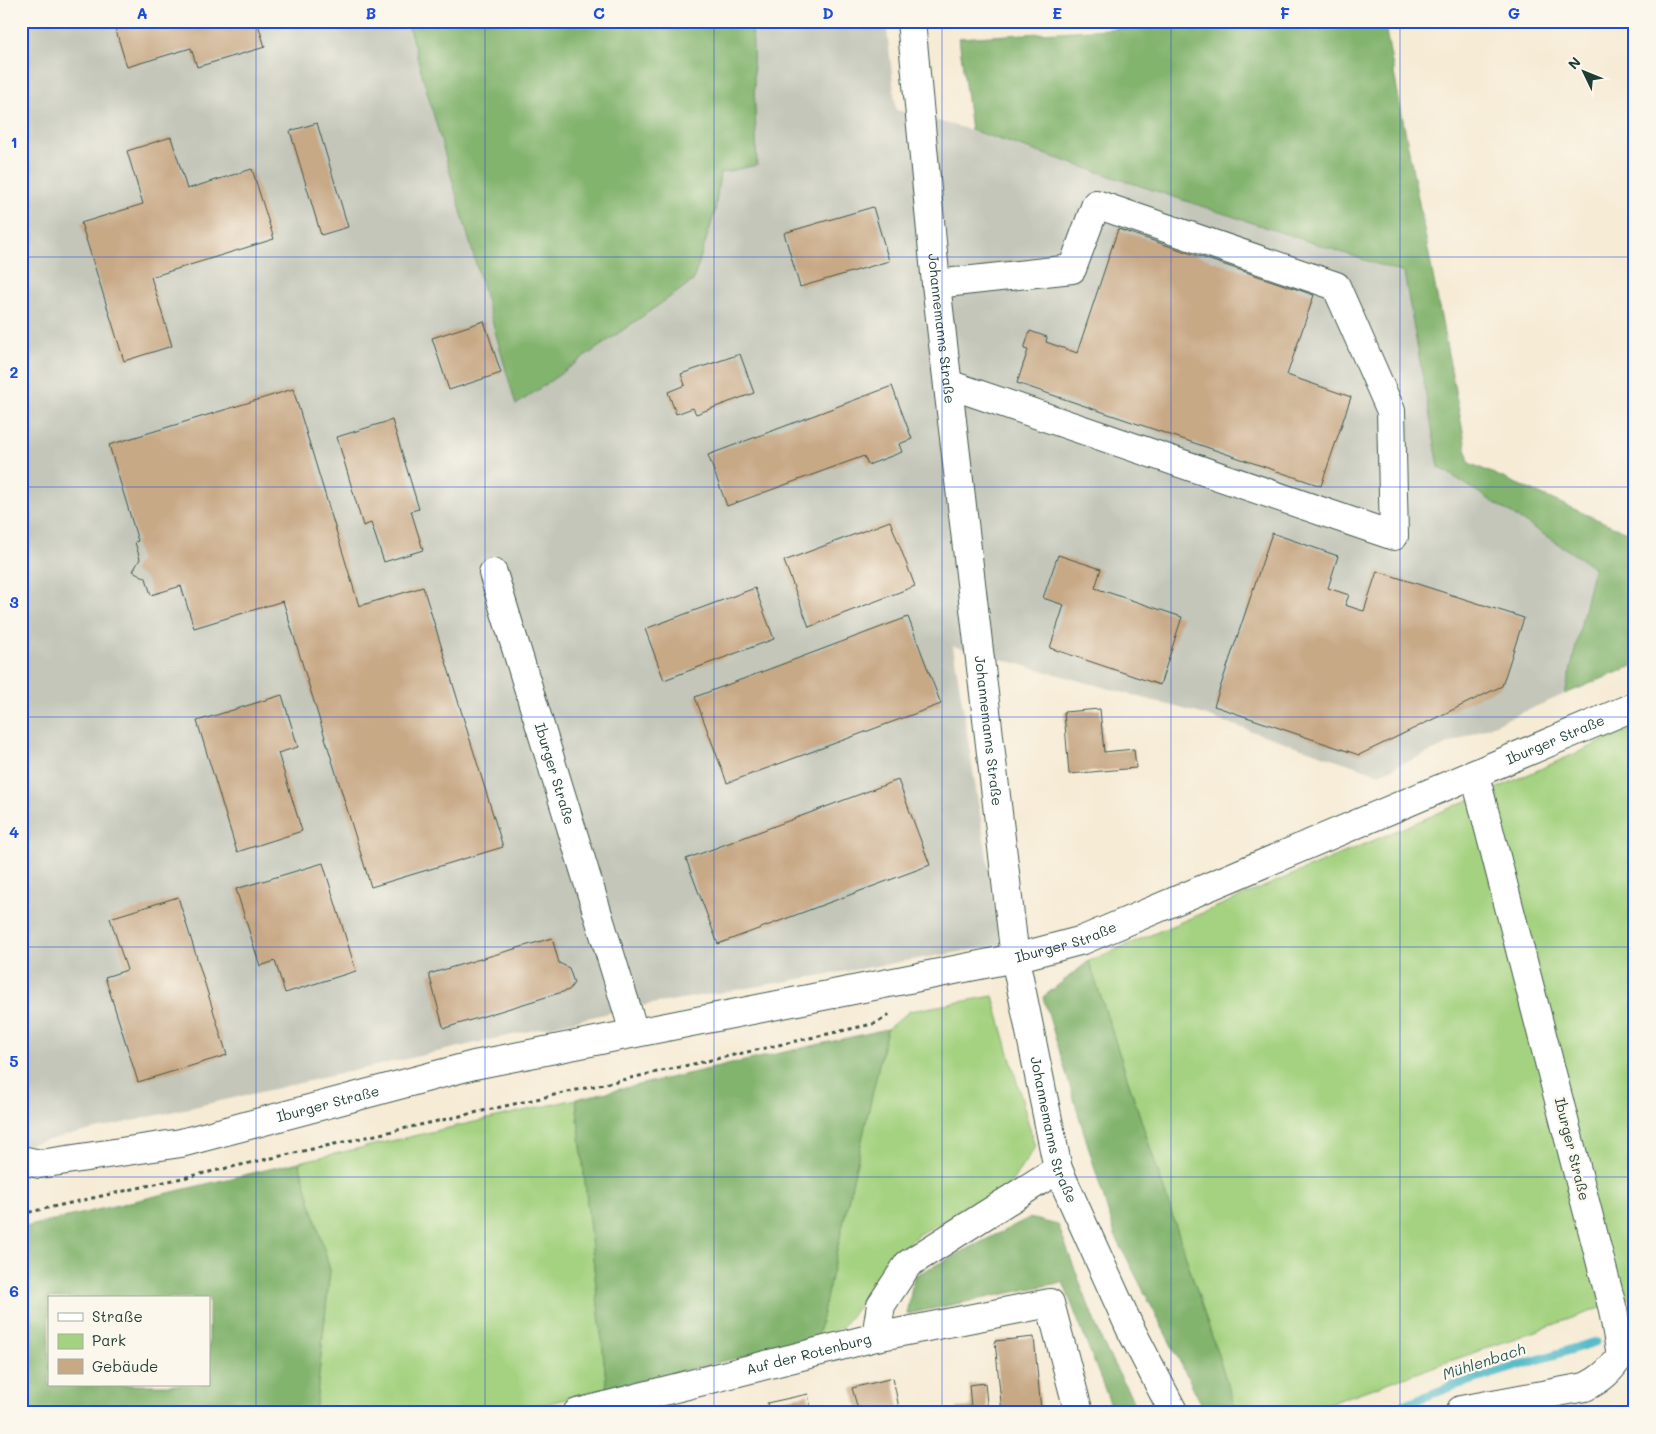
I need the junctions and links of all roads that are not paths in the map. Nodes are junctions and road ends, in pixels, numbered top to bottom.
1 (911, 21) edge
2 (936, 284) junction
3 (948, 384) junction
4 (493, 572) dead end
5 (1635, 706) edge
6 (1475, 775) junction
7 (1015, 958) junction
8 (634, 1032) junction
9 (21, 1160) edge
10 (1058, 1169) junction
11 (876, 1337) junction
12 (1461, 1410) dead end
13 (577, 1413) edge
14 (1079, 1413) edge
15 (1174, 1413) edge

1 - 2 street, Johannemanns Straße
2 - 3 street, Johannemanns Straße
2 - 3 street
3 - 7 street, Johannemanns Straße
4 - 8 street, Iburger Straße
5 - 6 street, Iburger Straße
6 - 7 street, Iburger Straße
6 - 12 street, Iburger Straße
7 - 8 street, Iburger Straße
7 - 10 street, Johannemanns Straße
8 - 9 street, Iburger Straße
10 - 11 street, Auf der Rotenburg
10 - 15 street, Johannemanns Straße
11 - 13 street, Auf der Rotenburg
11 - 14 street

